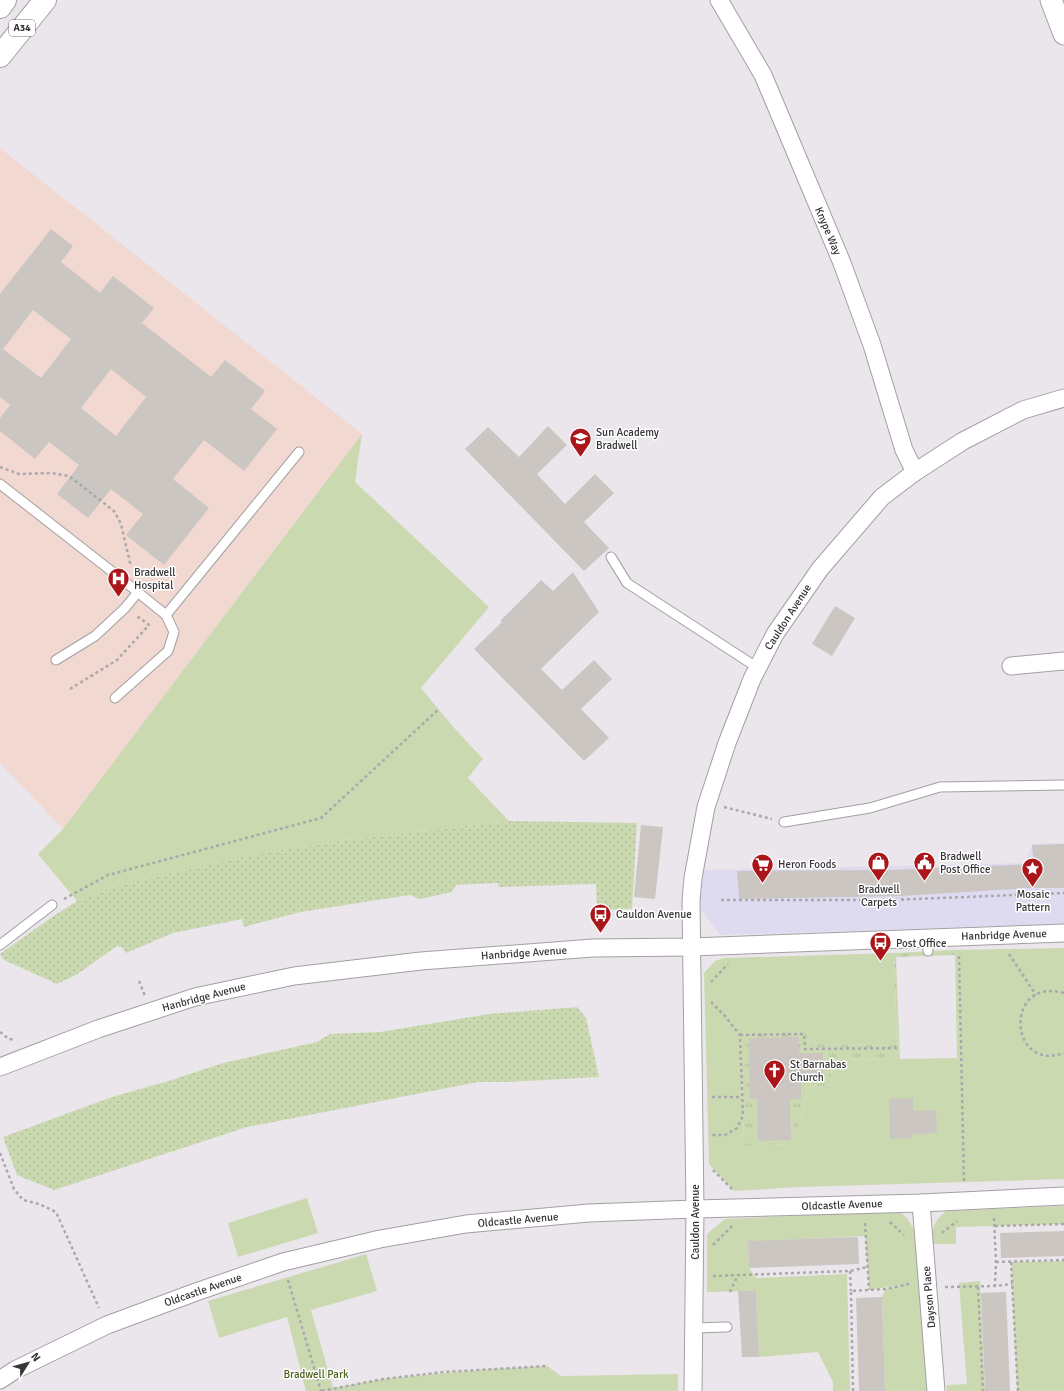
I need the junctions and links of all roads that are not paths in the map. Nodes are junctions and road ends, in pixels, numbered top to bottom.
1 (5, 0) edge
2 (45, 0) edge
3 (719, 0) edge
4 (1051, 0) edge
5 (0, 6) edge
6 (1064, 34) edge
7 (0, 56) edge
8 (1064, 398) edge
9 (299, 452) dead end
10 (915, 472) junction
11 (0, 484) edge
12 (611, 557) dead end
13 (138, 592) junction
14 (166, 615) junction
15 (56, 660) dead end
16 (1064, 661) edge
17 (1011, 666) dead end
18 (758, 668) junction
19 (115, 698) dead end
20 (1064, 785) edge
21 (784, 822) road end
22 (52, 906) road end
23 (1064, 933) edge
24 (0, 945) edge
25 (691, 947) junction
26 (0, 1067) edge
27 (1064, 1196) edge
28 (921, 1203) junction
29 (695, 1209) junction
30 (727, 1327) dead end
31 (694, 1328) junction
32 (0, 1380) edge
33 (693, 1391) edge
34 (936, 1391) edge

1 - 5 highway, A34
2 - 7 highway, A34
3 - 10 street, Knype Way
4 - 6 street
8 - 10 street, Cauldon Avenue
9 - 14 lane
10 - 18 street, Cauldon Avenue
11 - 13 lane
12 - 18 lane
13 - 14 lane
13 - 15 lane
14 - 19 lane
16 - 17 street
18 - 25 street, Cauldon Avenue
20 - 21 lane
22 - 24 lane
23 - 25 street, Hanbridge Avenue
25 - 26 street, Hanbridge Avenue
25 - 29 street, Cauldon Avenue
27 - 28 street, Oldcastle Avenue
28 - 29 street, Oldcastle Avenue
28 - 34 street, Dayson Place
29 - 31 street, Cauldon Avenue
29 - 32 street, Oldcastle Avenue
30 - 31 lane
31 - 33 street, Cauldon Avenue

